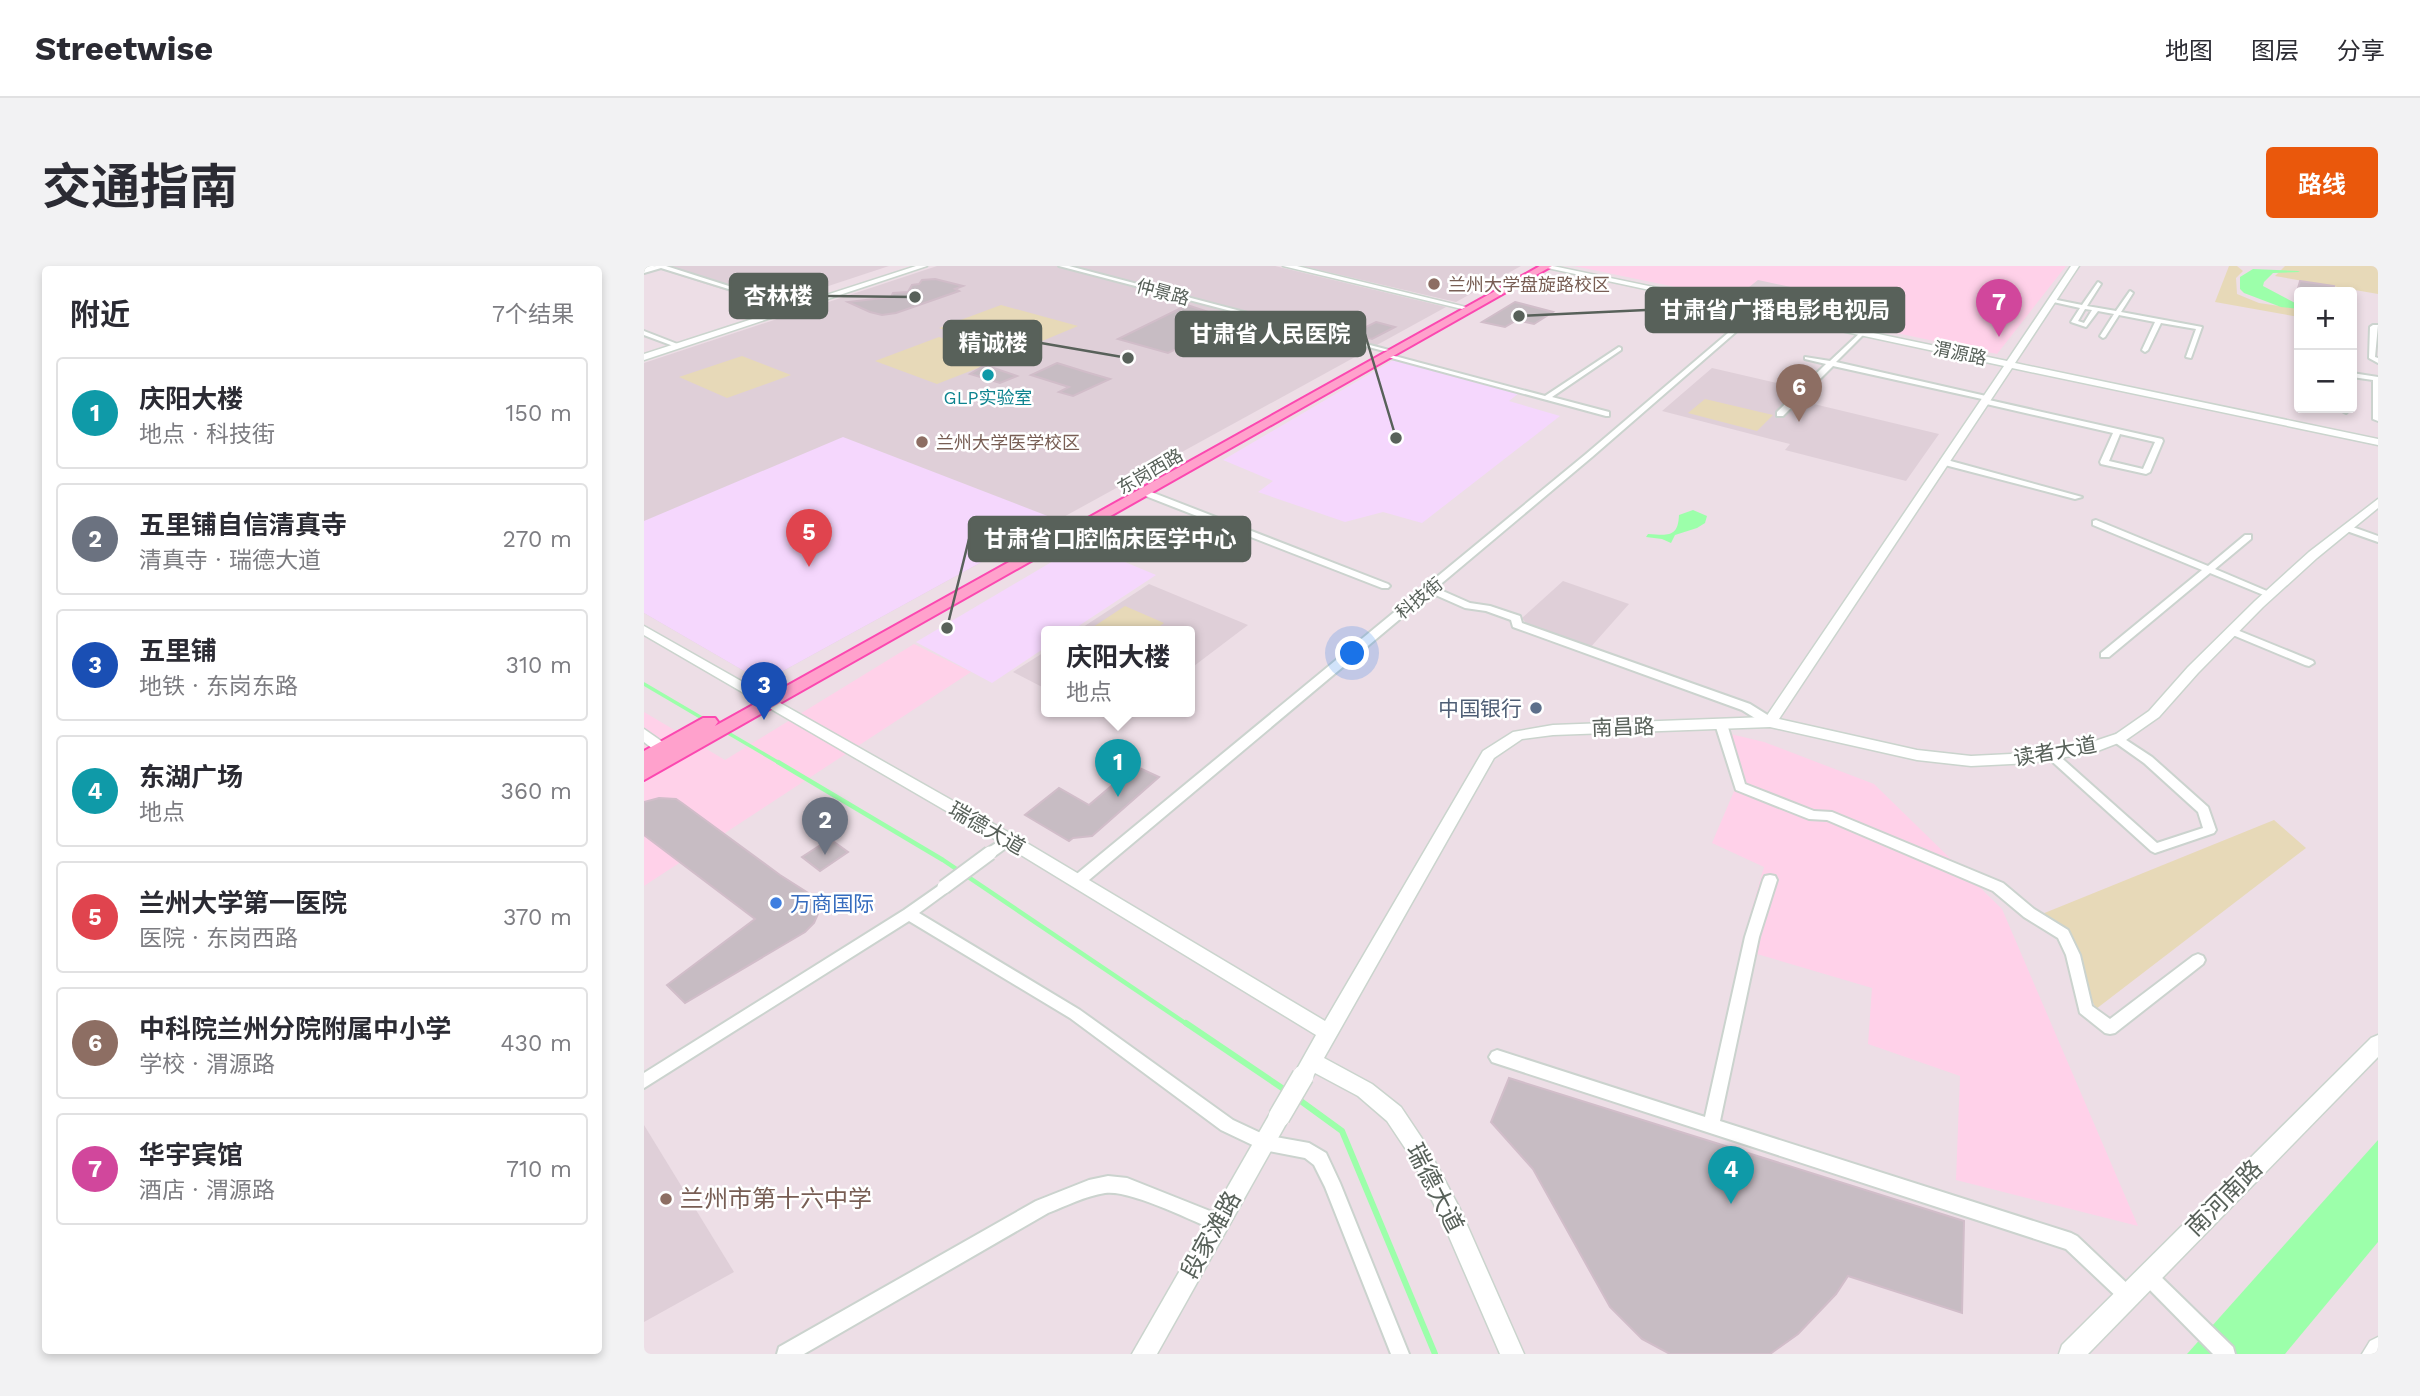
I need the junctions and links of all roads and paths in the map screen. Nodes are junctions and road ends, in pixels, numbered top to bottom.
1 (652, 266) edge
2 (661, 266) edge
3 (923, 266) edge
4 (1062, 266) edge
5 (1287, 266) edge
6 (1535, 266) edge
7 (1545, 266) edge
8 (2075, 266) edge
9 (644, 268) edge
10 (2098, 284) dead end
11 (2130, 293) dead end
12 (2052, 301) junction
13 (2084, 306) junction
14 (1462, 307) junction
15 (795, 308) junction
16 (2096, 309) junction
17 (1757, 311) junction
18 (2118, 313) junction
19 (2159, 320) junction
20 (2378, 327) edge
21 (644, 333) edge
22 (1862, 333) junction
23 (2104, 336) dead end
24 (678, 346) junction
25 (2375, 348) edge
26 (1619, 349) dead end
27 (2145, 350) dead end
28 (1386, 353) junction
29 (2189, 357) dead end
30 (644, 358) edge
31 (1807, 358) dead end
32 (2378, 361) edge
33 (2010, 363) junction
34 (1831, 364) junction
35 (2357, 375) edge
36 (2378, 379) edge
37 (1546, 398) junction
38 (1986, 400) junction
39 (1606, 414) dead end
40 (1780, 414) dead end
41 (2377, 419) edge
42 (2118, 431) junction
43 (2378, 442) edge
44 (1944, 462) junction
45 (1146, 493) junction
46 (2078, 497) dead end
47 (2378, 502) edge
48 (2096, 523) dead end
49 (2347, 527) junction
50 (2248, 537) dead end
51 (2378, 539) edge
52 (2208, 569) junction
53 (1385, 586) dead end
54 (1430, 589) junction
55 (2269, 594) junction
56 (644, 630) edge
57 (2232, 631) junction
58 (2105, 655) dead end
59 (2309, 663) dead end
60 (762, 699) junction
61 (1770, 722) junction
62 (1721, 724) junction
63 (644, 734) edge
64 (2117, 738) junction
65 (678, 747) junction
66 (2052, 755) junction
67 (644, 759) edge
68 (644, 775) edge
69 (1009, 840) junction
70 (1770, 880) dead end
71 (1078, 881) junction
72 (908, 914) junction
73 (2198, 960) dead end
74 (1327, 1032) junction
75 (2378, 1044) edge
76 (1497, 1057) dead end
77 (1307, 1069) junction
78 (644, 1081) edge
79 (1711, 1126) junction
80 (1263, 1142) junction
81 (1219, 1223) junction
82 (2147, 1275) junction
83 (2127, 1295) junction
84 (2378, 1349) edge
85 (786, 1354) edge
86 (1144, 1354) edge
87 (1399, 1354) edge
88 (1512, 1354) edge
89 (2071, 1354) edge
90 (2226, 1354) edge
91 (2374, 1354) edge

1 - 9 main road
2 - 9 street
2 - 15 street
3 - 15 street
4 - 28 street, 仲景路
5 - 14 street
6 - 14 main road, 东岗西路
7 - 17 street, 渭源路
7 - 28 main road, 东岗西路
8 - 12 street
10 - 13 street
11 - 18 street
12 - 13 street
12 - 33 street
13 - 16 street
13 - 16 street
14 - 28 main road, 东岗西路
15 - 24 street
16 - 18 street
17 - 22 street, 渭源路
17 - 54 street, 科技街
18 - 19 street
18 - 23 street
19 - 27 street
19 - 29 street
20 - 25 street
21 - 24 street
22 - 33 street, 渭源路
22 - 34 street
24 - 30 street
25 - 32 street
26 - 37 street
28 - 37 street, 仲景路
28 - 45 main road, 东岗西路
28 - 60 main road, 东岗西路
31 - 34 street
33 - 38 street
33 - 43 street, 渭源路
34 - 38 street
34 - 40 street
35 - 36 street
36 - 41 street
37 - 39 street, 仲景路
38 - 42 street
38 - 44 street
42 - 42 street
44 - 46 street
44 - 61 street
45 - 53 street
45 - 60 main road, 东岗西路
47 - 49 street, 读者大道
48 - 52 street
49 - 51 street
49 - 55 street, 读者大道
50 - 52 street
52 - 55 street
52 - 58 street
54 - 61 street
54 - 71 street, 科技街
55 - 57 street, 读者大道
56 - 60 street, 瑞德大道
57 - 59 street
57 - 64 street, 读者大道
60 - 65 main road
60 - 69 street, 瑞德大道
61 - 62 street, 南昌路
61 - 66 street, 读者大道
62 - 73 street
62 - 74 street, 南昌路
63 - 65 street
64 - 66 street, 读者大道
64 - 66 street
65 - 67 main road
65 - 68 main road
69 - 71 street, 瑞德大道
69 - 72 street, bridge
70 - 79 street
71 - 74 street, 瑞德大道
72 - 78 street
72 - 80 street
74 - 77 street, 南昌路
75 - 82 street, 南河南路
76 - 79 street
77 - 80 street, 段家滩路, bridge
77 - 88 street, 瑞德大道
79 - 83 street
80 - 81 street, 段家滩路
80 - 87 street
81 - 85 street
81 - 86 street, 段家滩路
82 - 83 street, 南河南路
82 - 90 street
83 - 89 street, 南河南路
84 - 91 street

